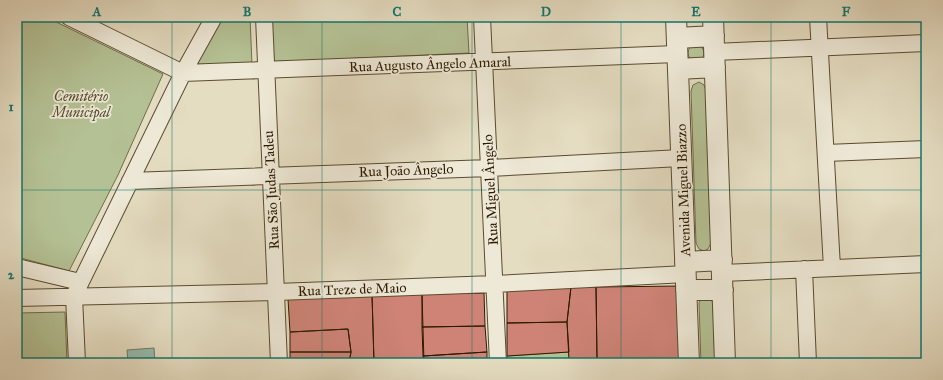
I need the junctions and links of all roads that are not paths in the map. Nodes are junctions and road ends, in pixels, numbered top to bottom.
1 (69, 17) edge
2 (214, 17) edge
3 (264, 17) edge
4 (482, 17) edge
5 (676, 17) edge
6 (818, 17) edge
7 (714, 43) edge
8 (926, 43) edge
9 (820, 48) junction
10 (677, 54) junction
11 (483, 62) junction
12 (266, 70) junction
13 (183, 73) junction
14 (926, 149) edge
15 (826, 153) junction
16 (681, 158) junction
17 (489, 168) junction
18 (271, 175) junction
19 (130, 181) junction
20 (926, 264) edge
21 (17, 267) edge
22 (832, 268) junction
23 (804, 269) junction
24 (722, 274) junction
25 (686, 275) junction
26 (926, 278) edge
27 (494, 284) junction
28 (77, 289) junction
29 (276, 292) junction
30 (17, 298) edge
31 (77, 363) edge
32 (279, 363) edge
33 (498, 363) edge
34 (689, 363) edge
35 (725, 363) edge
36 (808, 363) edge

1 - 13 street
2 - 13 street
3 - 12 street, Rua São Judas Tadeu
4 - 11 street, Rua Miguel Ângelo
5 - 10 street, Avenida Miguel Biazzo
6 - 9 street
7 - 9 street
7 - 10 street
7 - 10 street
7 - 24 street
8 - 9 street
9 - 15 street
10 - 11 street, Rua Augusto Ângelo Amaral
10 - 16 street, Avenida Miguel Biazzo
11 - 12 street, Rua Augusto Ângelo Amaral
11 - 17 street, Rua Miguel Ângelo
12 - 13 street, Rua Augusto Ângelo Amaral
12 - 18 street, Rua São Judas Tadeu
13 - 19 street
14 - 15 street
15 - 22 street
16 - 17 street, Rua João Ângelo
16 - 25 street, Avenida Miguel Biazzo
17 - 18 street, Rua João Ângelo
17 - 27 street, Rua Miguel Ângelo
18 - 19 street, Rua João Ângelo
18 - 29 street, Rua São Judas Tadeu
19 - 28 street
20 - 22 street
20 - 26 street
21 - 28 street
22 - 23 street
23 - 24 street
23 - 36 street
24 - 25 street
24 - 25 street
24 - 35 street
25 - 27 street, Rua Treze de Maio
25 - 34 street, Avenida Miguel Biazzo
27 - 29 street, Rua Treze de Maio
27 - 33 street, Rua Miguel Ângelo
28 - 29 street, Rua Treze de Maio
28 - 30 street, Rua Treze de Maio
28 - 31 street
29 - 32 street, Rua São Judas Tadeu

